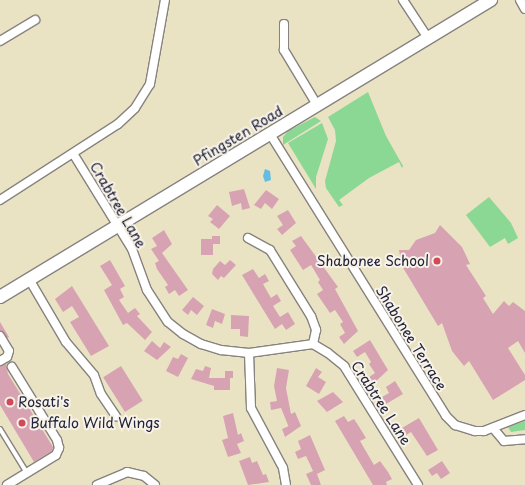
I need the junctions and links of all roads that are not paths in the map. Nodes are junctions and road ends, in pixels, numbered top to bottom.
1 (165, 0) edge
2 (403, 0) edge
3 (490, 0) edge
4 (520, 0) edge
5 (525, 9) edge
6 (35, 20) dead end
7 (284, 24) dead end
8 (428, 38) junction
9 (0, 41) edge
10 (317, 105) junction
11 (270, 134) junction
12 (74, 155) junction
13 (0, 200) edge
14 (118, 226) junction
15 (248, 238) dead end
16 (29, 280) junction
17 (0, 297) edge
18 (0, 336) edge
19 (313, 344) junction
20 (249, 353) junction
21 (0, 361) edge
22 (12, 367) dead end
23 (525, 415) edge
24 (116, 416) dead end
25 (493, 428) junction
26 (0, 429) edge
27 (525, 439) edge
28 (27, 473) junction
29 (7, 485) edge
30 (97, 485) edge
31 (155, 485) edge
32 (286, 485) edge
33 (418, 485) edge

1 - 12 street, Crabtree Lane
2 - 8 street
3 - 8 main road, Pfingsten Road
4 - 5 street
6 - 9 street
7 - 10 street
8 - 10 main road, Pfingsten Road
10 - 11 main road, Pfingsten Road
11 - 14 main road, Pfingsten Road
11 - 25 street, Shabonee Terrace
12 - 13 street
12 - 14 street, Crabtree Lane
14 - 16 main road, Pfingsten Road
14 - 20 street, Crabtree Lane
15 - 19 street
16 - 17 main road, Pfingsten Road
16 - 24 street
18 - 21 street
19 - 20 street, Crabtree Lane
19 - 33 street, Crabtree Lane
20 - 32 street
22 - 28 street
23 - 25 street, Shabonee Terrace
25 - 27 street
26 - 28 lane
28 - 29 street
30 - 31 street

